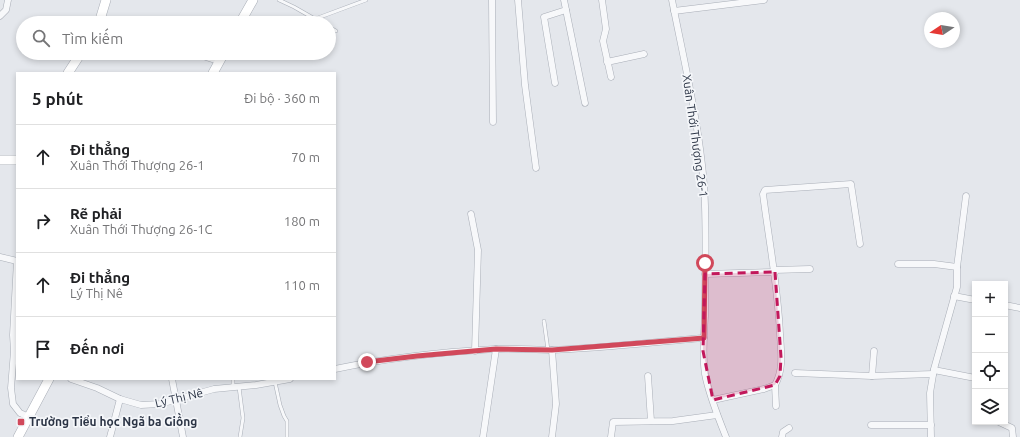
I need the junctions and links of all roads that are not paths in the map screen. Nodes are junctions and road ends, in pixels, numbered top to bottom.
1 (8, 0) edge
2 (106, 0) edge
3 (253, 0) edge
4 (279, 0) edge
5 (366, 0) edge
6 (492, 0) edge
7 (518, 0) edge
8 (564, 0) edge
9 (602, 0) edge
10 (672, 0) edge
11 (764, 0) edge
12 (566, 10) junction
13 (674, 10) junction
14 (0, 16) edge
15 (101, 16) edge
16 (244, 16) edge
17 (310, 16) edge
18 (323, 16) edge
19 (644, 54) dead end
20 (76, 60) edge
21 (210, 60) edge
22 (220, 60) edge
23 (608, 62) junction
24 (219, 63) junction
25 (69, 72) edge
26 (214, 72) edge
27 (611, 77) dead end
28 (555, 83) dead end
29 (585, 103) dead end
30 (493, 122) dead end
31 (0, 160) edge
32 (16, 160) edge
33 (536, 168) dead end
34 (966, 196) dead end
35 (471, 214) dead end
36 (860, 244) dead end
37 (0, 257) edge
38 (16, 261) edge
39 (898, 264) dead end
40 (957, 267) junction
41 (810, 269) dead end
42 (775, 271) junction
43 (705, 274) junction
44 (16, 280) edge
45 (954, 296) junction
46 (972, 299) edge
47 (1008, 306) edge
48 (1020, 308) edge
49 (544, 321) dead end
50 (704, 338) junction
51 (496, 349) junction
52 (550, 350) junction
53 (475, 351) junction
54 (874, 351) dead end
55 (336, 369) edge
56 (795, 372) dead end
57 (934, 372) junction
58 (648, 376) dead end
59 (872, 376) junction
60 (972, 378) edge
61 (48, 380) edge
62 (74, 380) edge
63 (172, 380) edge
64 (232, 380) edge
65 (285, 380) edge
66 (275, 382) junction
67 (775, 385) junction
68 (236, 387) junction
69 (120, 399) junction
70 (713, 400) junction
71 (176, 401) junction
72 (776, 406) dead end
73 (717, 415) junction
74 (29, 417) junction
75 (651, 421) junction
76 (871, 425) dead end
77 (931, 425) junction
78 (1006, 425) edge
79 (789, 428) dead end
80 (18, 437) edge
81 (110, 437) edge
82 (183, 437) edge
83 (240, 437) edge
84 (288, 437) edge
85 (483, 437) edge
86 (552, 437) edge
87 (611, 437) edge
88 (726, 437) edge
89 (782, 437) edge
90 (931, 437) edge
91 (1013, 437) edge

1 - 14 street
2 - 15 main road
3 - 16 main road
4 - 17 lane
5 - 18 lane
6 - 30 street
7 - 33 street
8 - 12 street
9 - 23 street
10 - 13 street, Xuân Thới Thượng 26-1
11 - 13 street
12 - 28 street
12 - 29 street
13 - 43 street, Xuân Thới Thượng 26-1
19 - 23 street
20 - 25 main road
21 - 24 lane
22 - 24 main road
23 - 27 street
24 - 26 main road
31 - 32 main road
34 - 40 street
35 - 53 street
36 - 42 street
37 - 38 street
39 - 40 street
40 - 45 street
41 - 42 street
42 - 43 street
42 - 67 street
43 - 50 street, Xuân Thới Thượng 26-1
44 - 74 street
45 - 46 street
45 - 57 street
47 - 48 street
49 - 52 lane
50 - 52 street
50 - 70 street, Xuân Thới Thượng 26-1
51 - 52 street
51 - 53 street
51 - 85 street
52 - 86 street
53 - 55 street
54 - 59 street
56 - 59 street
57 - 59 street
57 - 60 street
57 - 77 street
58 - 75 street
61 - 74 main road
62 - 69 street, Lý Thị Nê
63 - 71 street
64 - 68 lane
65 - 66 street, Lý Thị Nê
66 - 68 street, Lý Thị Nê
66 - 84 lane
67 - 70 street
67 - 72 street
68 - 71 street, Lý Thị Nê
68 - 83 lane
69 - 71 street, Lý Thị Nê
69 - 81 street
70 - 73 street, Xuân Thới Thượng 26-1
71 - 82 street
73 - 75 street
73 - 88 street, Xuân Thới Thượng 26-1
74 - 80 main road
75 - 87 street
76 - 77 street
77 - 90 street
78 - 91 street
79 - 89 street

